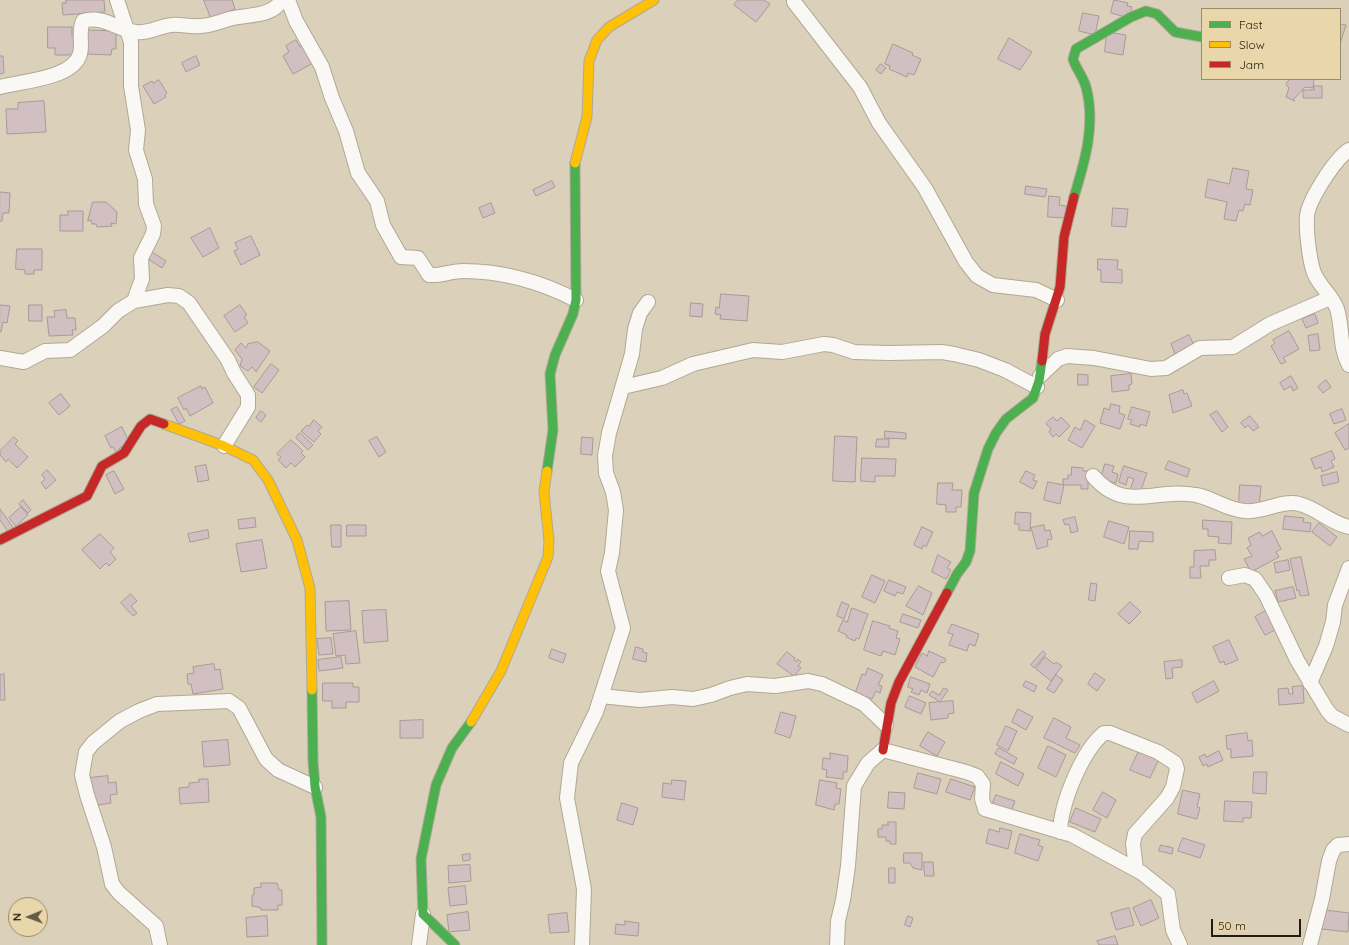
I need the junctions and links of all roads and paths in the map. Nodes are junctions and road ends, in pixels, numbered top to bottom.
1 (117, 0) edge
2 (282, 0) edge
3 (288, 0) edge
4 (654, 0) edge
5 (794, 2) dead end
6 (126, 30) junction
7 (1201, 37) edge
8 (0, 87) edge
9 (1349, 150) edge
10 (1330, 298) junction
11 (576, 300) junction
12 (1057, 300) junction
13 (134, 301) junction
14 (648, 302) dead end
15 (0, 358) edge
16 (1349, 365) edge
17 (1039, 382) junction
18 (623, 387) junction
19 (224, 446) junction
20 (1094, 476) dead end
21 (1349, 527) edge
22 (0, 540) edge
23 (1349, 568) edge
24 (1229, 578) dead end
25 (1310, 683) junction
26 (601, 696) junction
27 (1349, 724) edge
28 (886, 725) junction
29 (883, 750) junction
30 (315, 788) junction
31 (1060, 832) junction
32 (1349, 844) edge
33 (1136, 869) junction
34 (423, 914) junction
35 (160, 945) edge
36 (322, 945) edge
37 (418, 945) edge
38 (455, 945) edge
39 (582, 945) edge
40 (837, 945) edge
41 (1180, 945) edge
42 (1310, 945) edge

1 - 6 street
2 - 6 street
3 - 11 street
4 - 11 street
5 - 12 street
6 - 8 street
6 - 13 street
7 - 12 street
9 - 10 street
10 - 16 street
10 - 17 street
11 - 34 street
12 - 17 street
13 - 15 street
13 - 19 street
14 - 18 street
17 - 18 street
17 - 28 street
18 - 26 street
19 - 22 street
19 - 30 street
20 - 21 street
23 - 25 street
24 - 25 street
25 - 27 street
26 - 28 street
26 - 39 street
28 - 29 street
29 - 31 street
29 - 40 street
30 - 35 street
30 - 36 street
31 - 33 street
31 - 33 street
32 - 42 street
33 - 41 street
34 - 37 street
34 - 38 street

